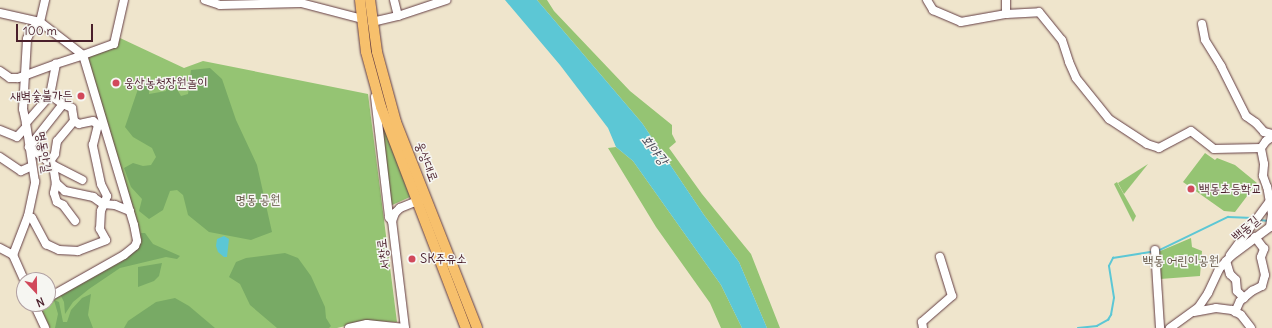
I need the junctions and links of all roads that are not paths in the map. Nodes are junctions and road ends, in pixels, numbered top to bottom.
1 (45, 0) edge
2 (124, 0) edge
3 (205, 0) edge
4 (360, 0) edge
5 (370, 0) edge
6 (394, 0) edge
7 (446, 0) edge
8 (927, 0) edge
9 (1006, 0) edge
10 (0, 13) edge
11 (1006, 14) junction
12 (398, 16) junction
13 (362, 19) junction
14 (40, 22) junction
15 (372, 22) junction
16 (1202, 24) dead end
17 (83, 55) junction
18 (56, 64) junction
19 (0, 72) edge
20 (25, 75) junction
21 (373, 83) junction
22 (50, 95) junction
23 (63, 104) junction
24 (74, 120) junction
25 (100, 124) junction
26 (26, 125) junction
27 (0, 130) edge
28 (1272, 135) edge
29 (28, 146) junction
30 (1261, 148) junction
31 (0, 156) edge
32 (51, 164) junction
33 (32, 166) junction
34 (82, 180) dead end
35 (56, 183) junction
36 (1271, 198) edge
37 (421, 199) junction
38 (104, 204) junction
39 (400, 208) junction
40 (130, 211) junction
41 (420, 212) junction
42 (1272, 214) edge
43 (28, 216) junction
44 (75, 221) dead end
45 (392, 221) junction
46 (1271, 227) edge
47 (1255, 237) junction
48 (18, 241) junction
49 (0, 247) edge
50 (1155, 250) dead end
51 (13, 255) junction
52 (940, 257) dead end
53 (1226, 262) junction
54 (1219, 269) junction
55 (20, 272) edge
56 (56, 293) edge
57 (1244, 298) junction
58 (38, 312) edge
59 (1235, 312) junction
60 (1191, 313) junction
61 (45, 328) edge
62 (349, 328) edge
63 (405, 328) edge
64 (466, 328) edge
65 (477, 328) edge
66 (923, 328) edge
67 (1160, 328) edge
68 (1170, 328) edge
69 (1251, 328) edge

1 - 14 street
2 - 17 street
3 - 13 street
4 - 13 main road, 웅상대로
5 - 15 main road, 웅상대로
6 - 12 street
7 - 12 street
8 - 11 street
9 - 11 street
10 - 14 street
11 - 30 street
12 - 15 street
13 - 21 main road, 웅상대로
14 - 17 street
14 - 20 street
15 - 37 main road, 웅상대로
16 - 28 street
17 - 18 street
17 - 25 street
18 - 20 street
18 - 22 street, 명동안길
19 - 20 street
20 - 26 street
21 - 37 main road, 웅상대로
21 - 45 street
22 - 23 street
22 - 26 street, 명동안길
23 - 24 street
23 - 29 street
24 - 25 street
24 - 32 street
25 - 38 street
25 - 40 street
26 - 27 street
26 - 29 street, 명동안길
28 - 30 street
29 - 32 street
29 - 33 street, 명동안길
30 - 36 street, 백동길
31 - 33 street
32 - 34 street
32 - 35 street
33 - 43 street, 명동안길
35 - 38 street
35 - 44 street
36 - 42 street, 백동길
36 - 54 street, 백동길
37 - 39 street
37 - 41 main road, 웅상대로
37 - 65 main road, 웅상대로
38 - 40 street
38 - 43 street
39 - 41 street
39 - 45 street, 서창로
40 - 56 street
41 - 64 main road, 웅상대로
42 - 46 street, 백동길
43 - 48 street, 명동안길
45 - 63 street, 서창로
46 - 47 street, 백동길
47 - 53 street, 백동길
47 - 57 street
48 - 49 street
48 - 51 street, 명동안길
49 - 51 street
50 - 67 street
51 - 55 street
52 - 66 street
53 - 54 street, 백동길
53 - 57 street
54 - 60 street, 백동길
57 - 59 street
58 - 61 street
59 - 60 street
59 - 69 street
60 - 68 street, 백동길
62 - 63 street

